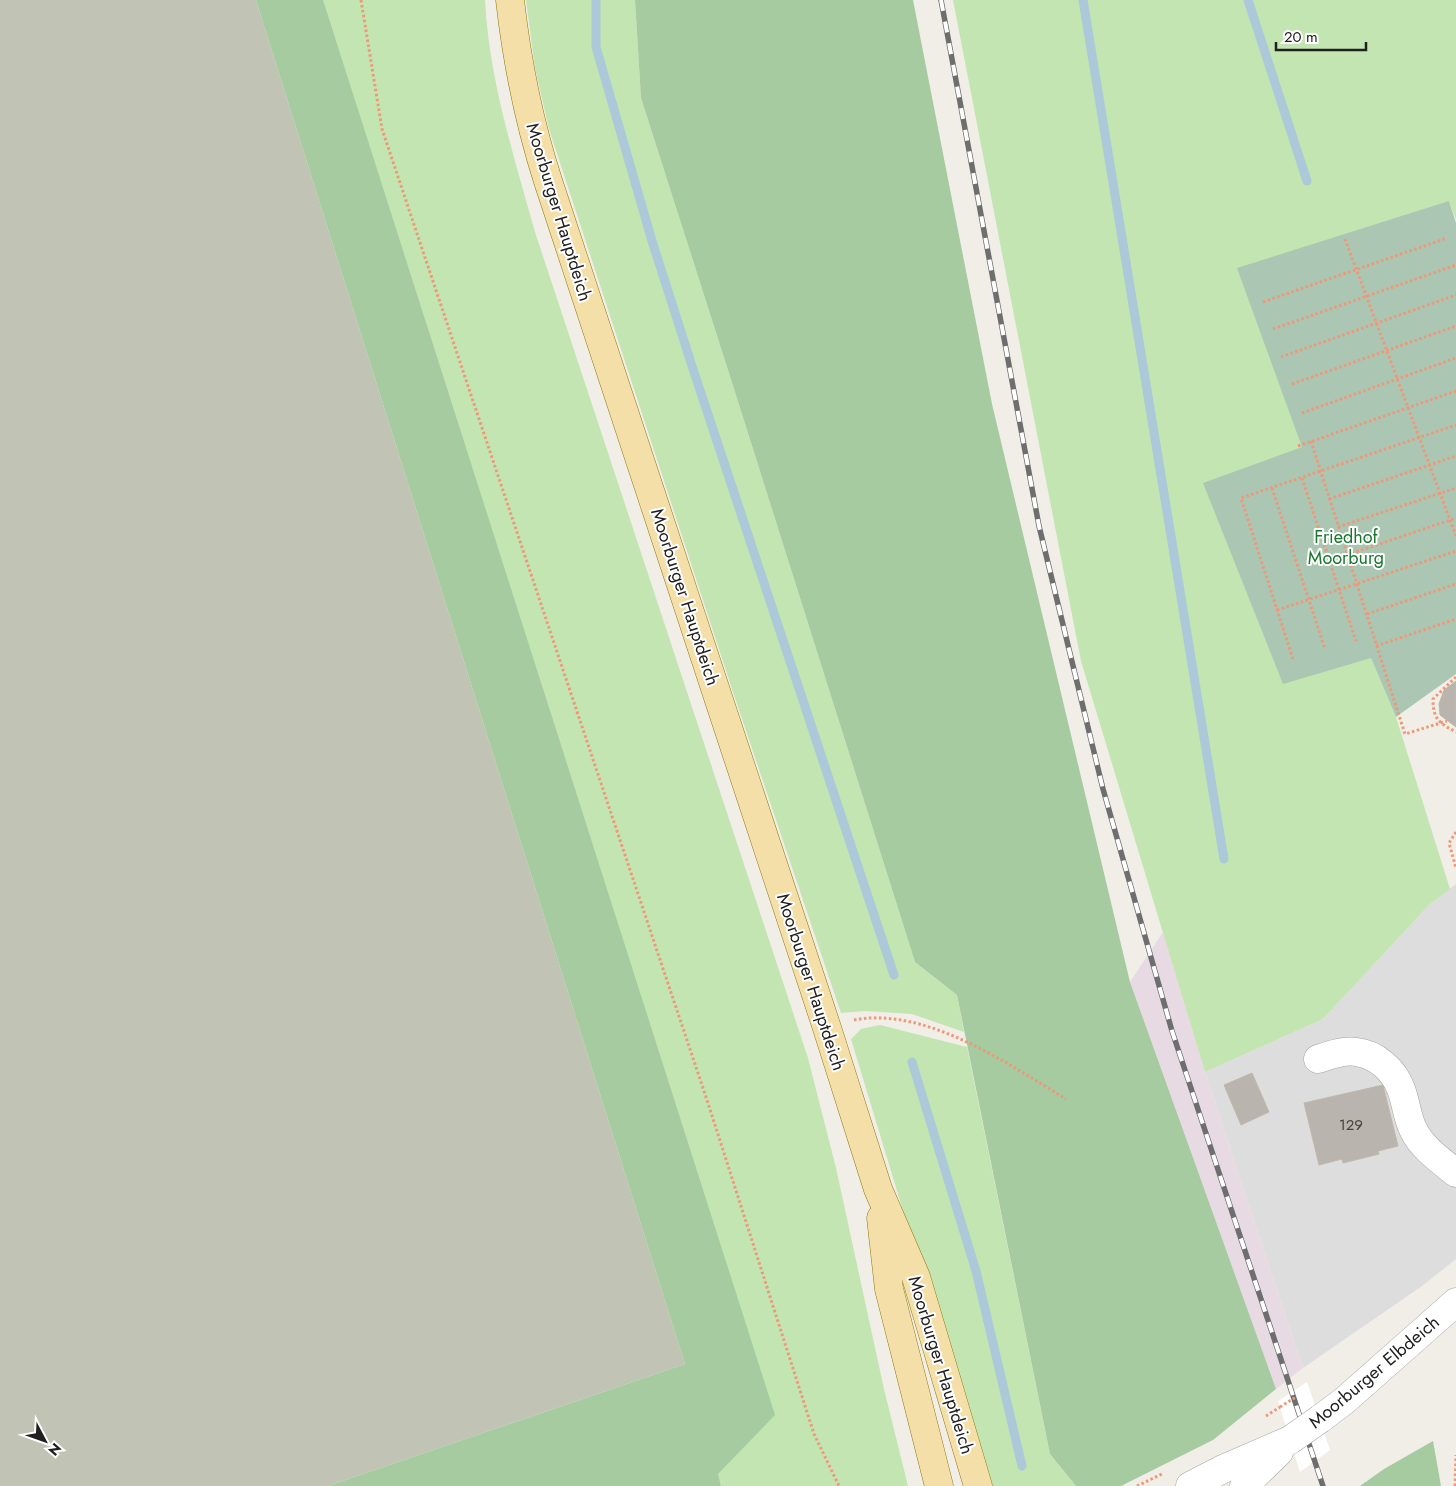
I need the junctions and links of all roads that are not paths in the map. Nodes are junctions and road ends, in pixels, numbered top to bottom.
1 (510, 0) edge
2 (1318, 1059) dead end
3 (1456, 1173) edge
4 (878, 1190) junction
5 (1456, 1302) edge
6 (1290, 1440) junction
7 (939, 1486) edge
8 (978, 1486) edge
9 (1190, 1486) edge
10 (1244, 1486) edge

1 - 4 main road, Moorburger Hauptdeich
2 - 3 street
4 - 7 main road, Moorburger Hauptdeich
4 - 8 main road, Moorburger Hauptdeich
5 - 6 street, Moorburger Elbdeich, bridge
6 - 9 street, Moorburger Elbdeich
6 - 10 street, Moorburger Elbdeich

